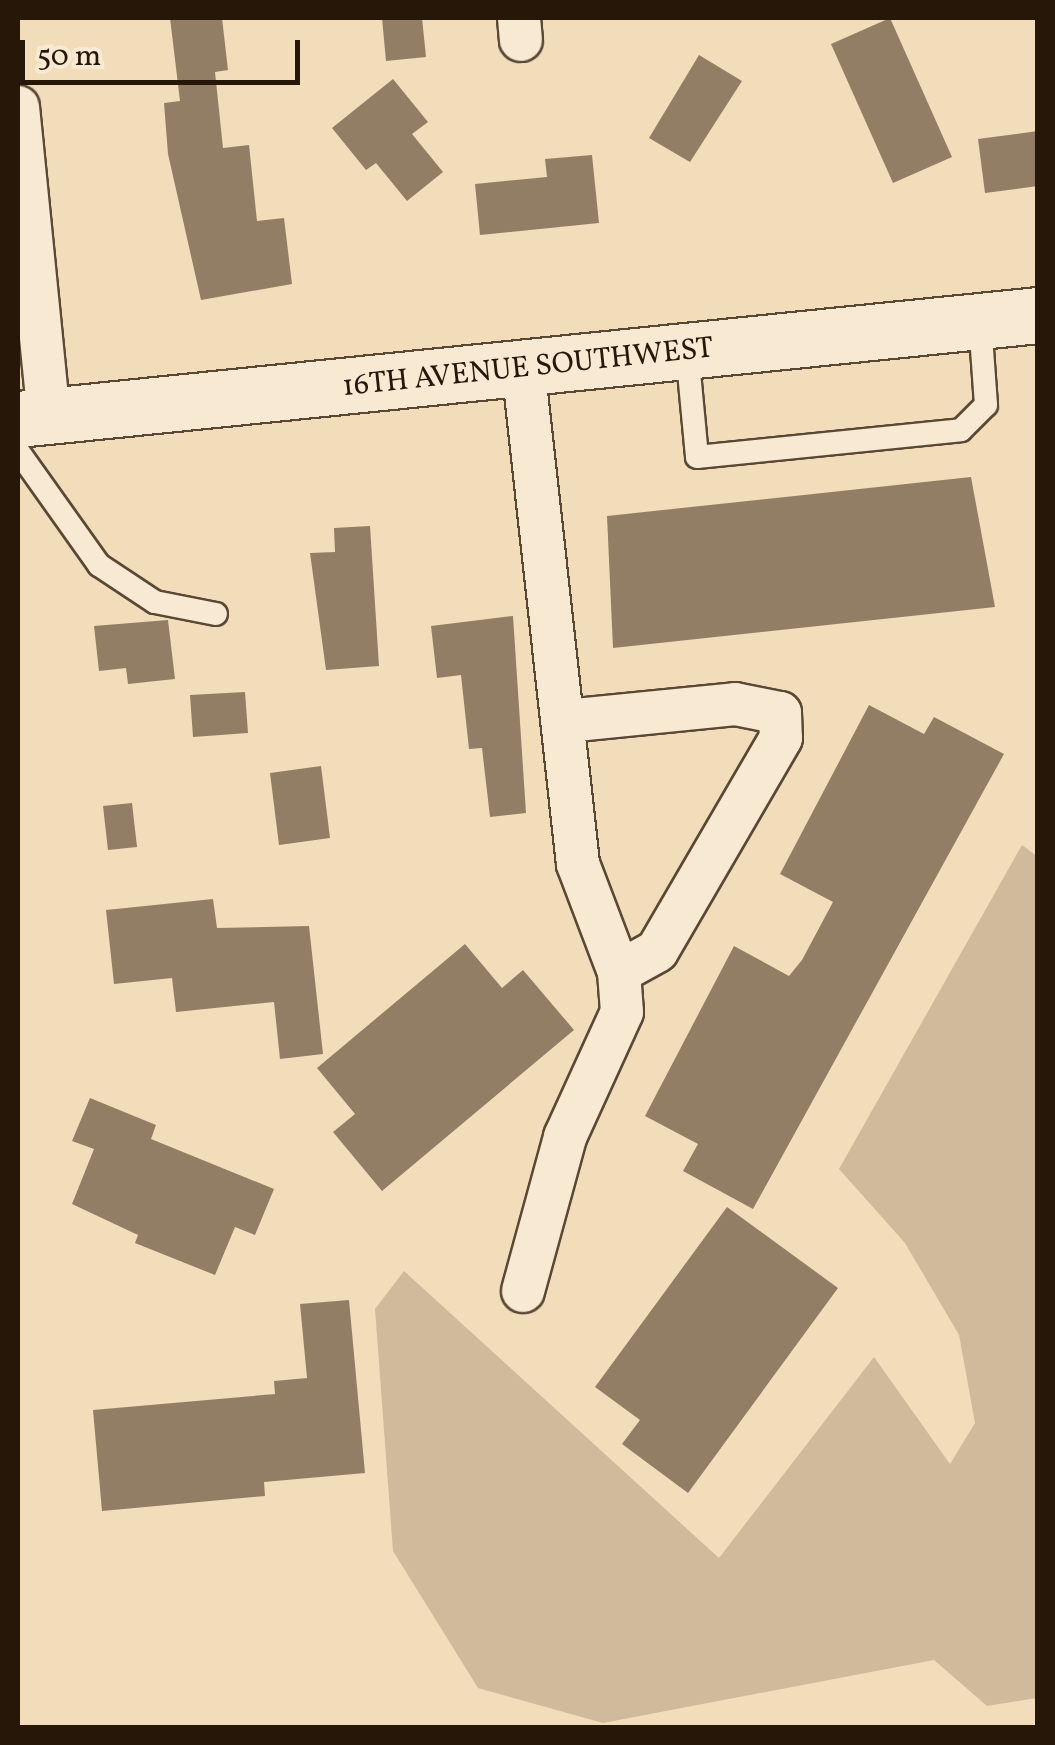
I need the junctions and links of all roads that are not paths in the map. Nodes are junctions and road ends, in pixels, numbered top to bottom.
1 (18, 108) edge
2 (1038, 315) edge
3 (980, 321) junction
4 (687, 351) junction
5 (523, 369) junction
6 (28, 429) edge
7 (216, 614) dead end
8 (566, 721) junction
9 (618, 972) junction
10 (523, 1292) dead end

1 - 6 street
2 - 3 street, 16TH AVENUE SOUTHWEST
3 - 4 street, 16TH AVENUE SOUTHWEST
3 - 4 lane
4 - 5 street, 16TH AVENUE SOUTHWEST
5 - 6 street, 16TH AVENUE SOUTHWEST
5 - 8 street
6 - 7 lane
8 - 9 street
8 - 9 street
9 - 10 street

